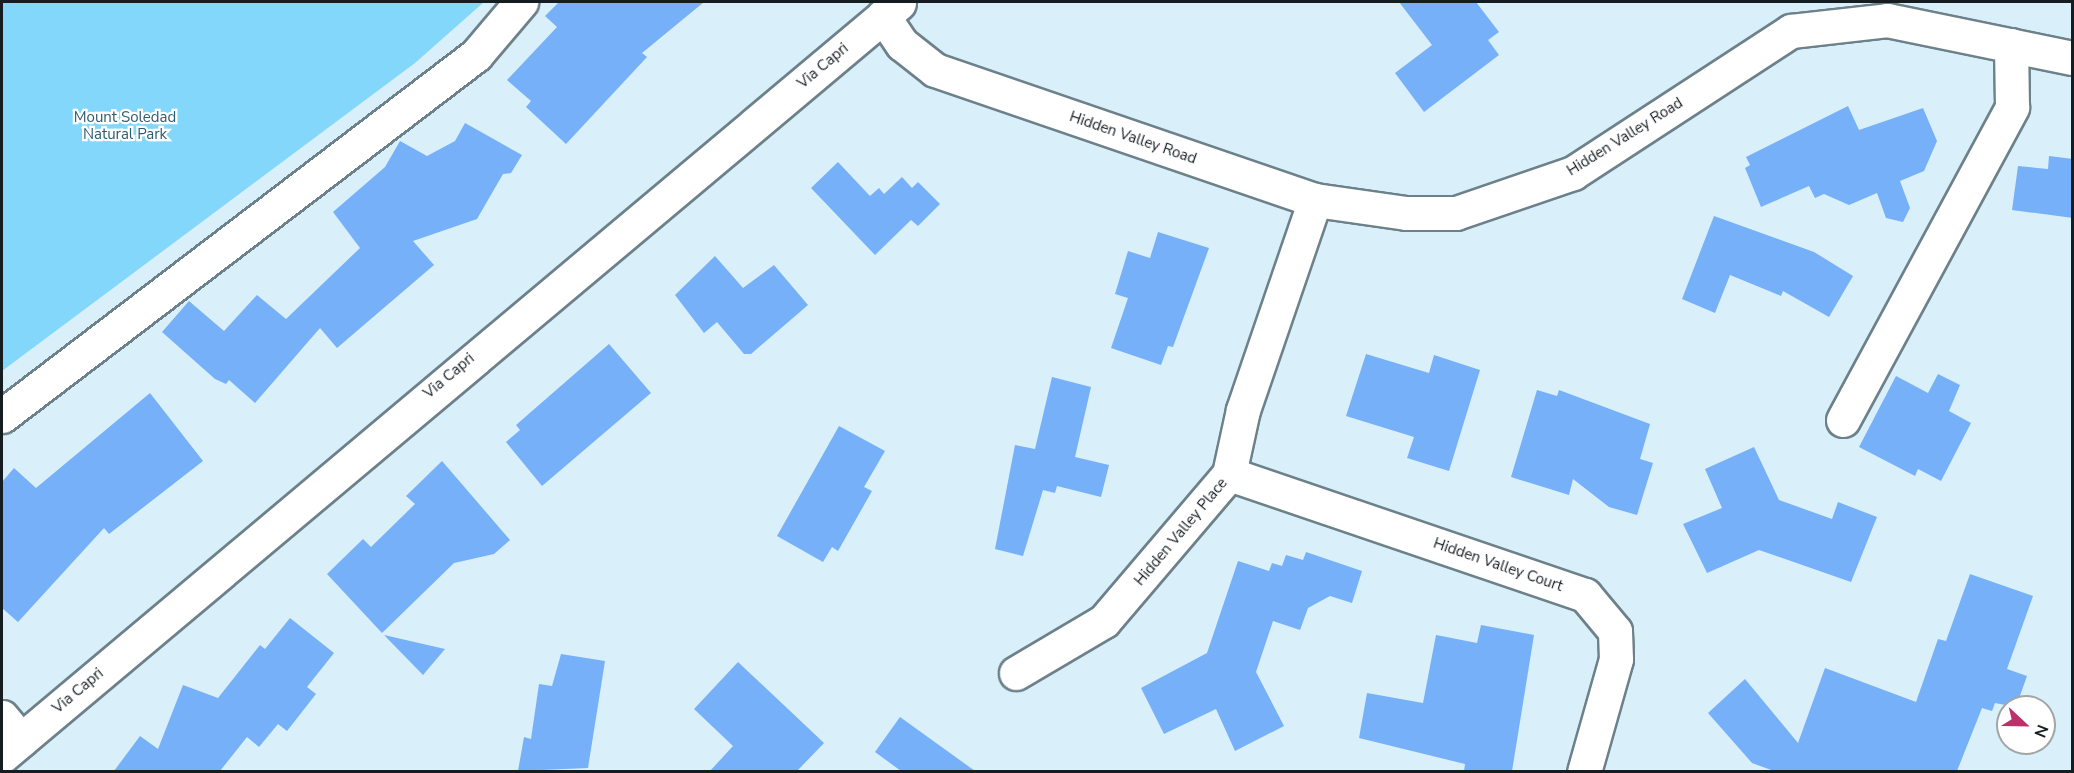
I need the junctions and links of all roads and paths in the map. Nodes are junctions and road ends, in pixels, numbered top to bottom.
1 (521, 2) edge
2 (891, 9) edge
3 (2011, 45) junction
4 (2073, 58) edge
5 (1315, 200) junction
6 (2, 416) edge
7 (1843, 420) dead end
8 (1229, 474) junction
9 (1016, 673) dead end
10 (8, 737) edge
11 (1584, 771) edge

1 - 6 street
2 - 5 street, Hidden Valley Road
2 - 10 street, Via Capri
3 - 4 street, Hidden Valley Road
3 - 5 street, Hidden Valley Road
3 - 7 street
5 - 8 street, Hidden Valley Place
8 - 9 street, Hidden Valley Place
8 - 11 street, Hidden Valley Court

